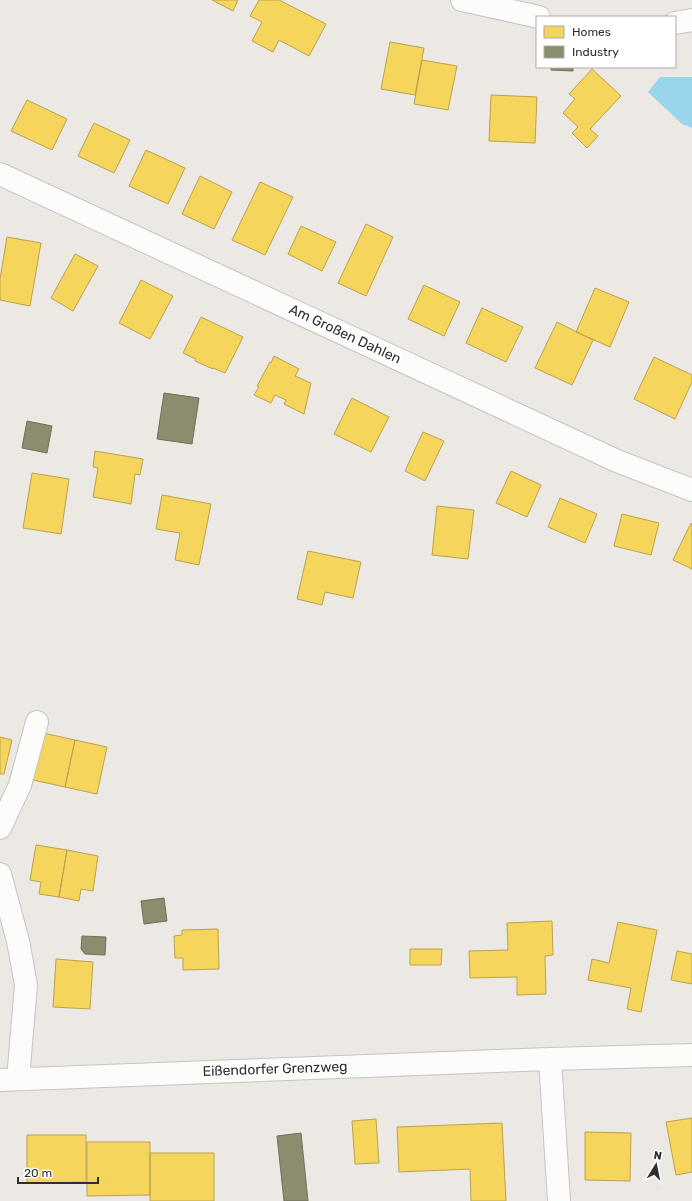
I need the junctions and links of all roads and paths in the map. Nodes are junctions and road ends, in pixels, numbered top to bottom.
1 (462, 0) edge
2 (536, 16) edge
3 (692, 20) edge
4 (676, 22) edge
5 (0, 174) edge
6 (692, 490) edge
7 (37, 722) dead end
8 (0, 828) edge
9 (0, 874) edge
10 (0, 927) edge
11 (18, 941) junction
12 (692, 1055) edge
13 (550, 1059) junction
14 (9, 1079) edge
15 (559, 1201) edge

1 - 2 street
3 - 4 street
5 - 6 street, Am Großen Dahlen
7 - 8 street
9 - 11 street
10 - 11 street
11 - 14 street
12 - 13 street, Eißendorfer Grenzweg
13 - 14 street, Eißendorfer Grenzweg
13 - 15 street

